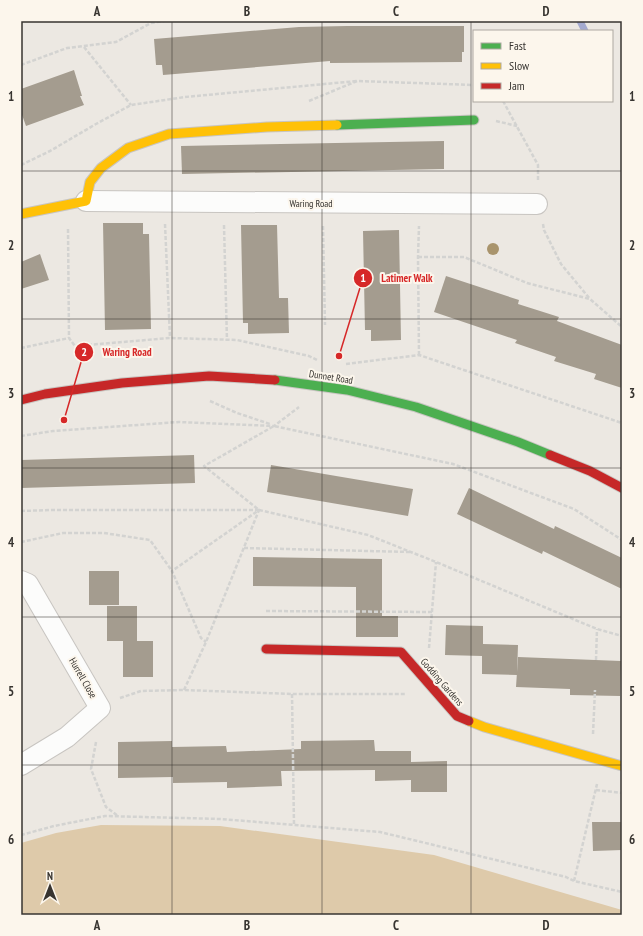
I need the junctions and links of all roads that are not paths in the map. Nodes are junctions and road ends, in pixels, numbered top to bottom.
1 (474, 120) dead end
2 (76, 203) junction
3 (537, 204) road end
4 (21, 214) edge
5 (21, 400) edge
6 (622, 488) edge
7 (24, 582) edge
8 (266, 649) dead end
9 (21, 765) edge
10 (622, 766) edge

1 - 2 street
2 - 3 street, Waring Road
2 - 4 street, Waring Road
5 - 6 street, Dunnet Road
7 - 9 street, Hurrell Close
8 - 10 street, Godding Gardens

